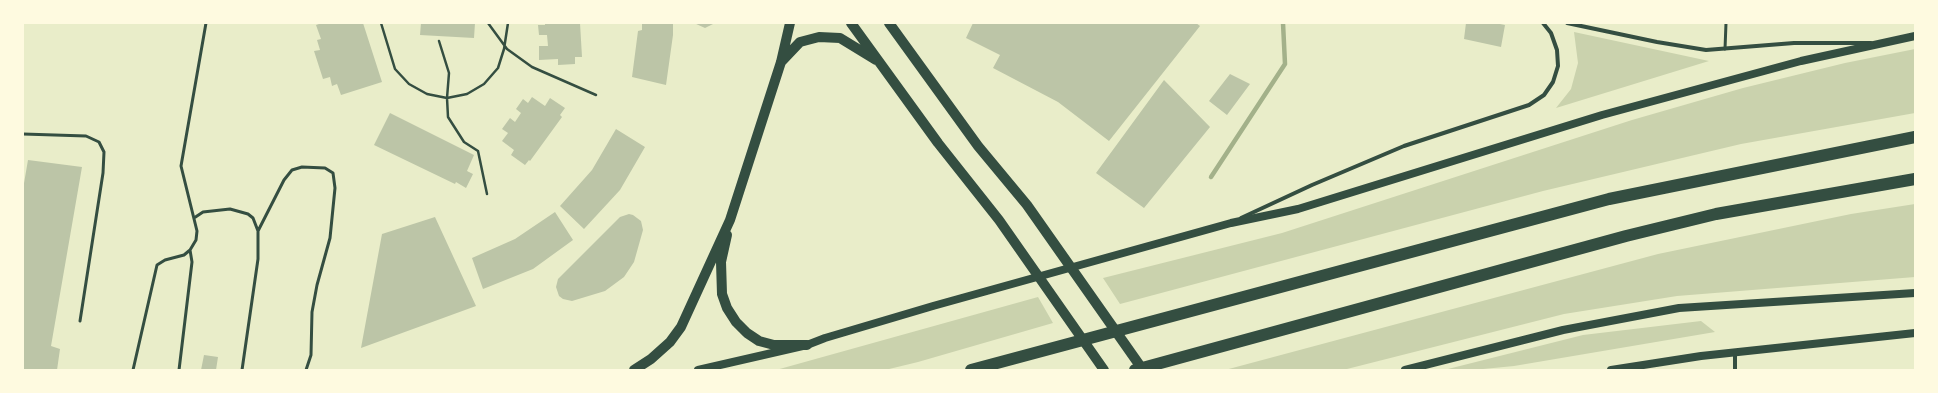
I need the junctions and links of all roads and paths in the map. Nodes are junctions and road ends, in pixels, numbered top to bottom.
1 (206, 23) edge
2 (381, 23) edge
3 (488, 23) edge
4 (508, 23) edge
5 (790, 23) edge
6 (851, 23) edge
7 (889, 23) edge
8 (1543, 23) edge
9 (1567, 23) edge
10 (1726, 23) edge
11 (1915, 36) edge
12 (439, 41) dead end
13 (1884, 42) junction
14 (505, 47) junction
15 (1725, 49) junction
16 (781, 62) junction
17 (880, 62) junction
18 (596, 95) dead end
19 (447, 98) junction
20 (23, 134) edge
21 (1915, 137) edge
22 (1915, 179) edge
23 (487, 194) dead end
24 (194, 218) junction
25 (730, 220) junction
26 (1232, 223) junction
27 (258, 231) junction
28 (190, 250) junction
29 (1915, 293) edge
30 (80, 321) dead end
31 (1915, 333) edge
32 (807, 345) junction
33 (1735, 353) junction
34 (133, 370) edge
35 (179, 370) edge
36 (242, 370) edge
37 (306, 370) edge
38 (634, 370) edge
39 (698, 370) edge
40 (970, 370) edge
41 (1104, 370) edge
42 (1135, 370) edge
43 (1143, 370) edge
44 (1405, 370) edge
45 (1611, 370) edge
46 (1735, 370) edge

1 - 24 lane
2 - 19 path
3 - 14 path
4 - 14 path
5 - 16 main road
6 - 17 main road
7 - 43 main road
8 - 26 street
9 - 15 street
10 - 15 lane
11 - 13 main road
12 - 19 path
13 - 15 street
13 - 26 main road
14 - 18 path
14 - 19 path
16 - 17 main road
16 - 25 main road
17 - 41 main road
19 - 23 path
20 - 30 lane
21 - 40 highway
22 - 42 highway
24 - 27 lane
24 - 28 lane
25 - 32 main road
25 - 38 main road
26 - 32 main road
27 - 36 lane
27 - 37 lane
28 - 34 lane
28 - 35 lane
29 - 44 main road
31 - 33 main road
32 - 39 main road
33 - 45 main road
33 - 46 street

